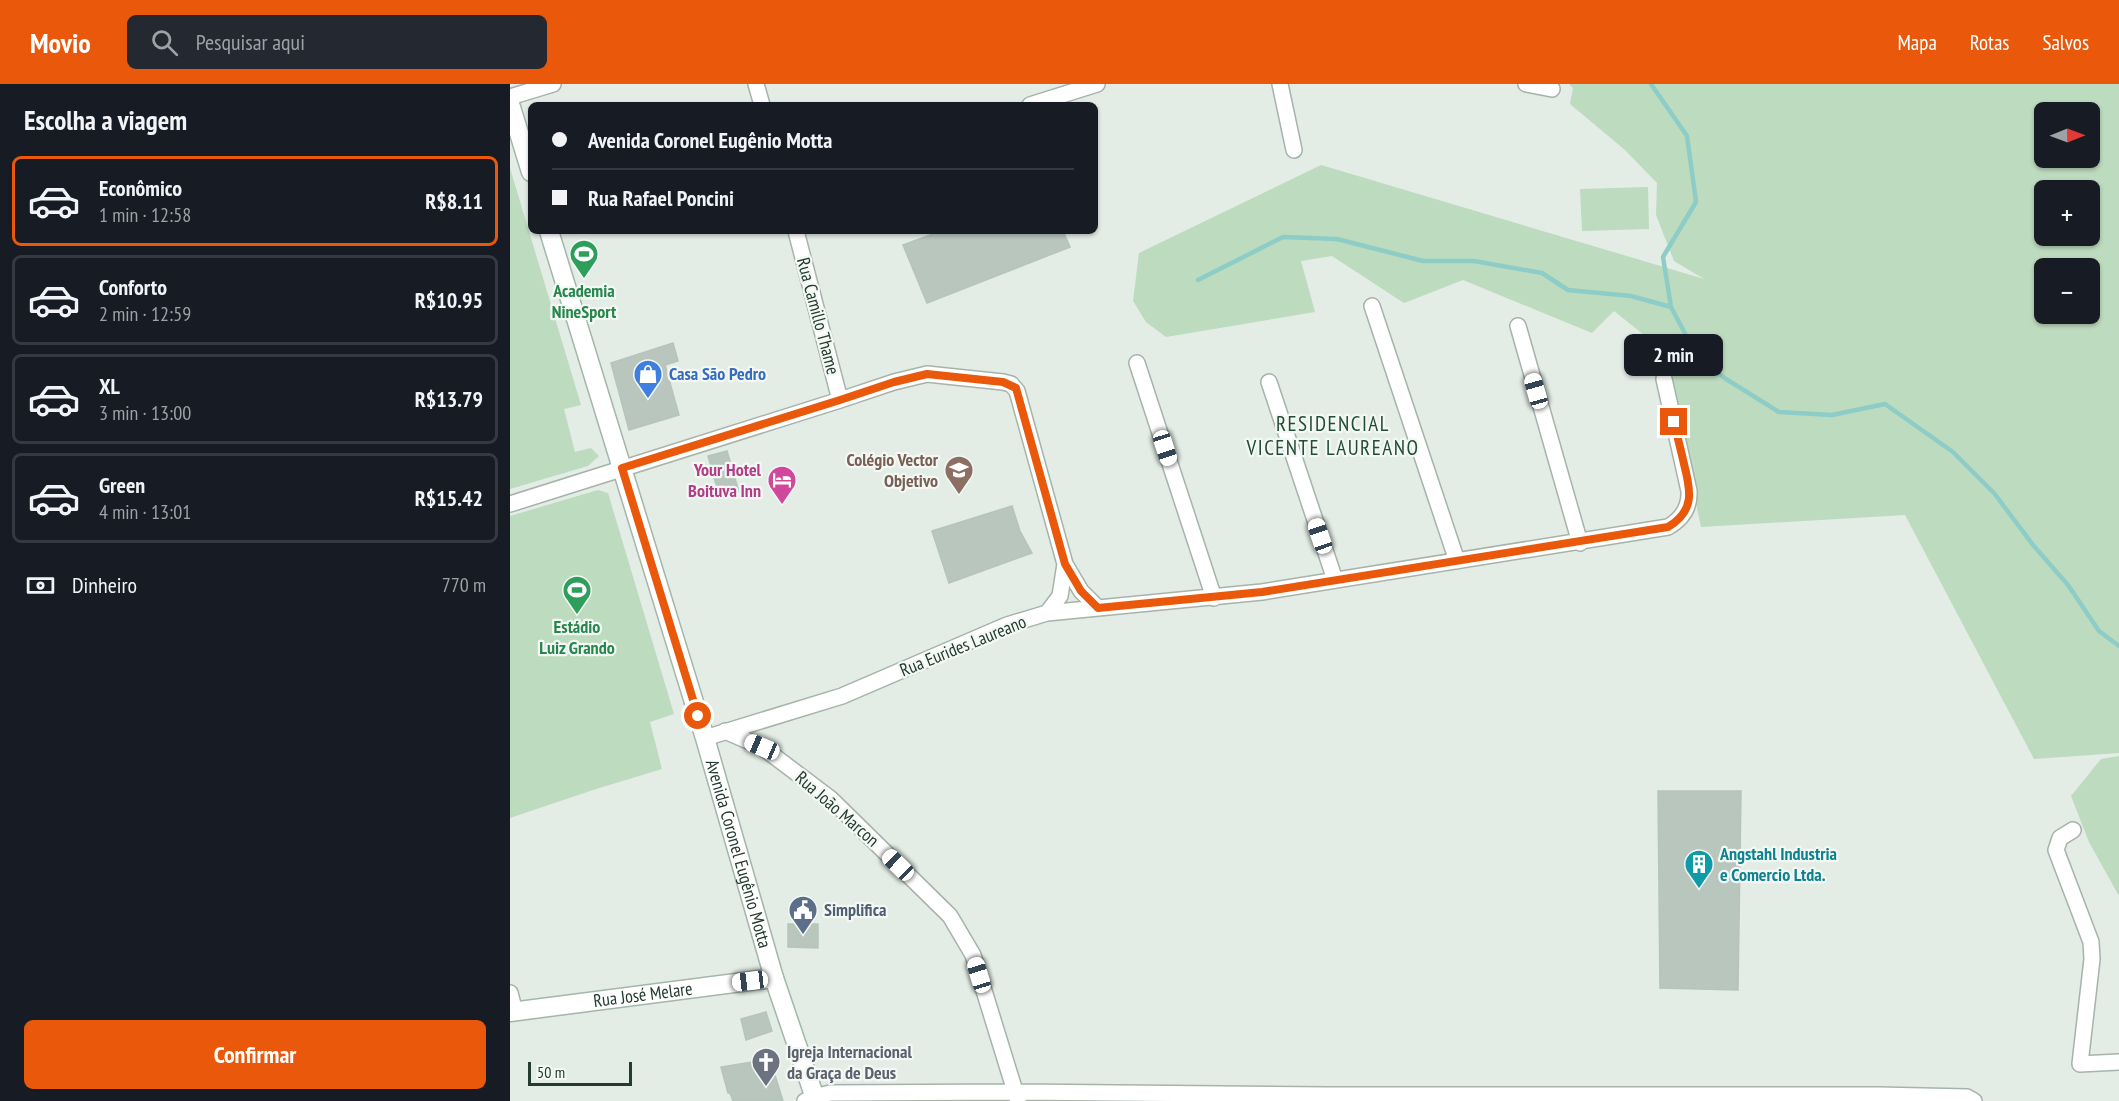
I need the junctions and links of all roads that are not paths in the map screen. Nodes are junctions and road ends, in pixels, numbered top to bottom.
1 (553, 84) edge
2 (756, 84) edge
3 (1097, 84) edge
4 (1280, 84) edge
5 (1526, 84) edge
6 (1552, 89) dead end
7 (1055, 90) edge
8 (510, 97) edge
9 (761, 102) edge
10 (1034, 102) edge
11 (510, 104) edge
12 (1294, 150) dead end
13 (528, 162) edge
14 (550, 234) edge
15 (797, 234) edge
16 (1372, 306) dead end
17 (1518, 326) dead end
18 (1137, 363) dead end
19 (1664, 380) dead end
20 (1269, 382) dead end
21 (840, 400) junction
22 (622, 468) junction
23 (510, 504) edge
24 (1580, 543) junction
25 (1457, 561) junction
26 (1065, 564) junction
27 (1335, 580) junction
28 (1214, 598) junction
29 (1098, 608) junction
30 (1047, 613) junction
31 (725, 731) junction
32 (705, 738) junction
33 (2073, 830) dead end
34 (774, 978) junction
35 (510, 993) edge
36 (512, 1012) edge
37 (2119, 1062) edge
38 (1017, 1096) edge
39 (1878, 1098) edge
40 (811, 1100) edge
41 (1974, 1101) edge

1 - 8 street
2 - 9 street
3 - 7 street
4 - 12 street
5 - 6 street
7 - 10 street
11 - 13 main road
14 - 22 main road, Avenida Coronel Eugênio Motta
15 - 21 street, Rua Camillo Thame
16 - 25 street
17 - 24 street
18 - 28 street
19 - 24 street, Rua Eurides Laureano
20 - 27 street
21 - 22 street
21 - 26 street
22 - 23 street
22 - 32 main road, Avenida Coronel Eugênio Motta
24 - 25 street, Rua Eurides Laureano
25 - 27 street, Rua Eurides Laureano
26 - 29 street
26 - 30 street
27 - 28 street, Rua Eurides Laureano
28 - 29 street, Rua Eurides Laureano
29 - 30 street, Rua Eurides Laureano
30 - 31 street, Rua Eurides Laureano
31 - 32 street, Rua Eurides Laureano
31 - 38 street, Rua João Marcon
32 - 34 main road, Avenida Coronel Eugênio Motta
33 - 37 street
34 - 36 main road, Rua José Melare
34 - 40 main road, Avenida Coronel Eugênio Motta
35 - 36 street
38 - 39 street
38 - 40 street
39 - 41 street

